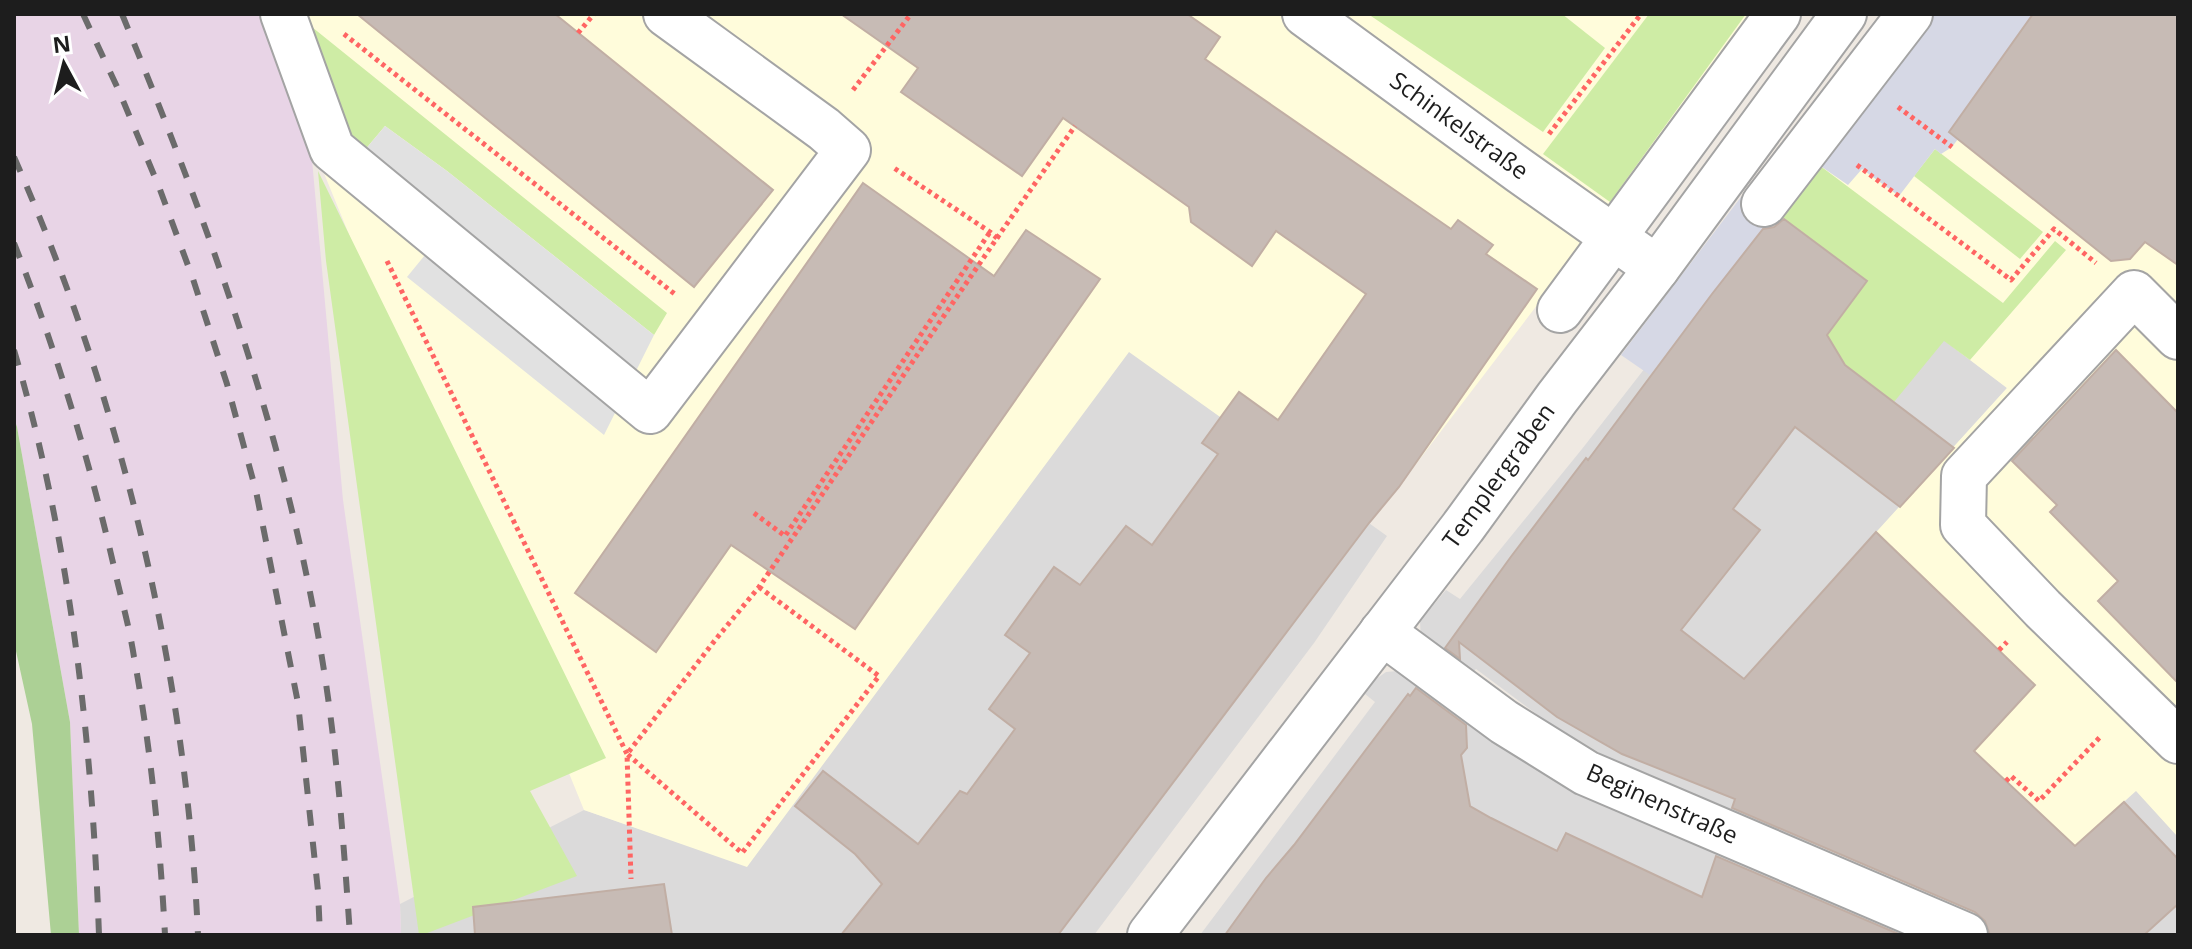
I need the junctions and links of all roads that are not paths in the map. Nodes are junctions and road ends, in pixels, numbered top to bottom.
1 (283, 14) edge
2 (666, 14) edge
3 (1305, 14) edge
4 (1778, 14) edge
5 (1844, 14) edge
6 (1910, 14) edge
7 (1764, 204) dead end
8 (1614, 238) junction
9 (1657, 268) junction
10 (1560, 310) dead end
11 (2178, 337) edge
12 (1382, 632) junction
13 (2178, 741) edge
14 (1150, 935) edge
15 (1965, 935) edge

1 - 2 street
3 - 8 street, Schinkelstraße
4 - 8 street
5 - 9 street, Templergraben
6 - 7 street
8 - 9 street, Schinkelstraße
8 - 10 street
9 - 12 street, Templergraben
11 - 13 street
12 - 14 street, Templergraben
12 - 15 street, Beginenstraße

